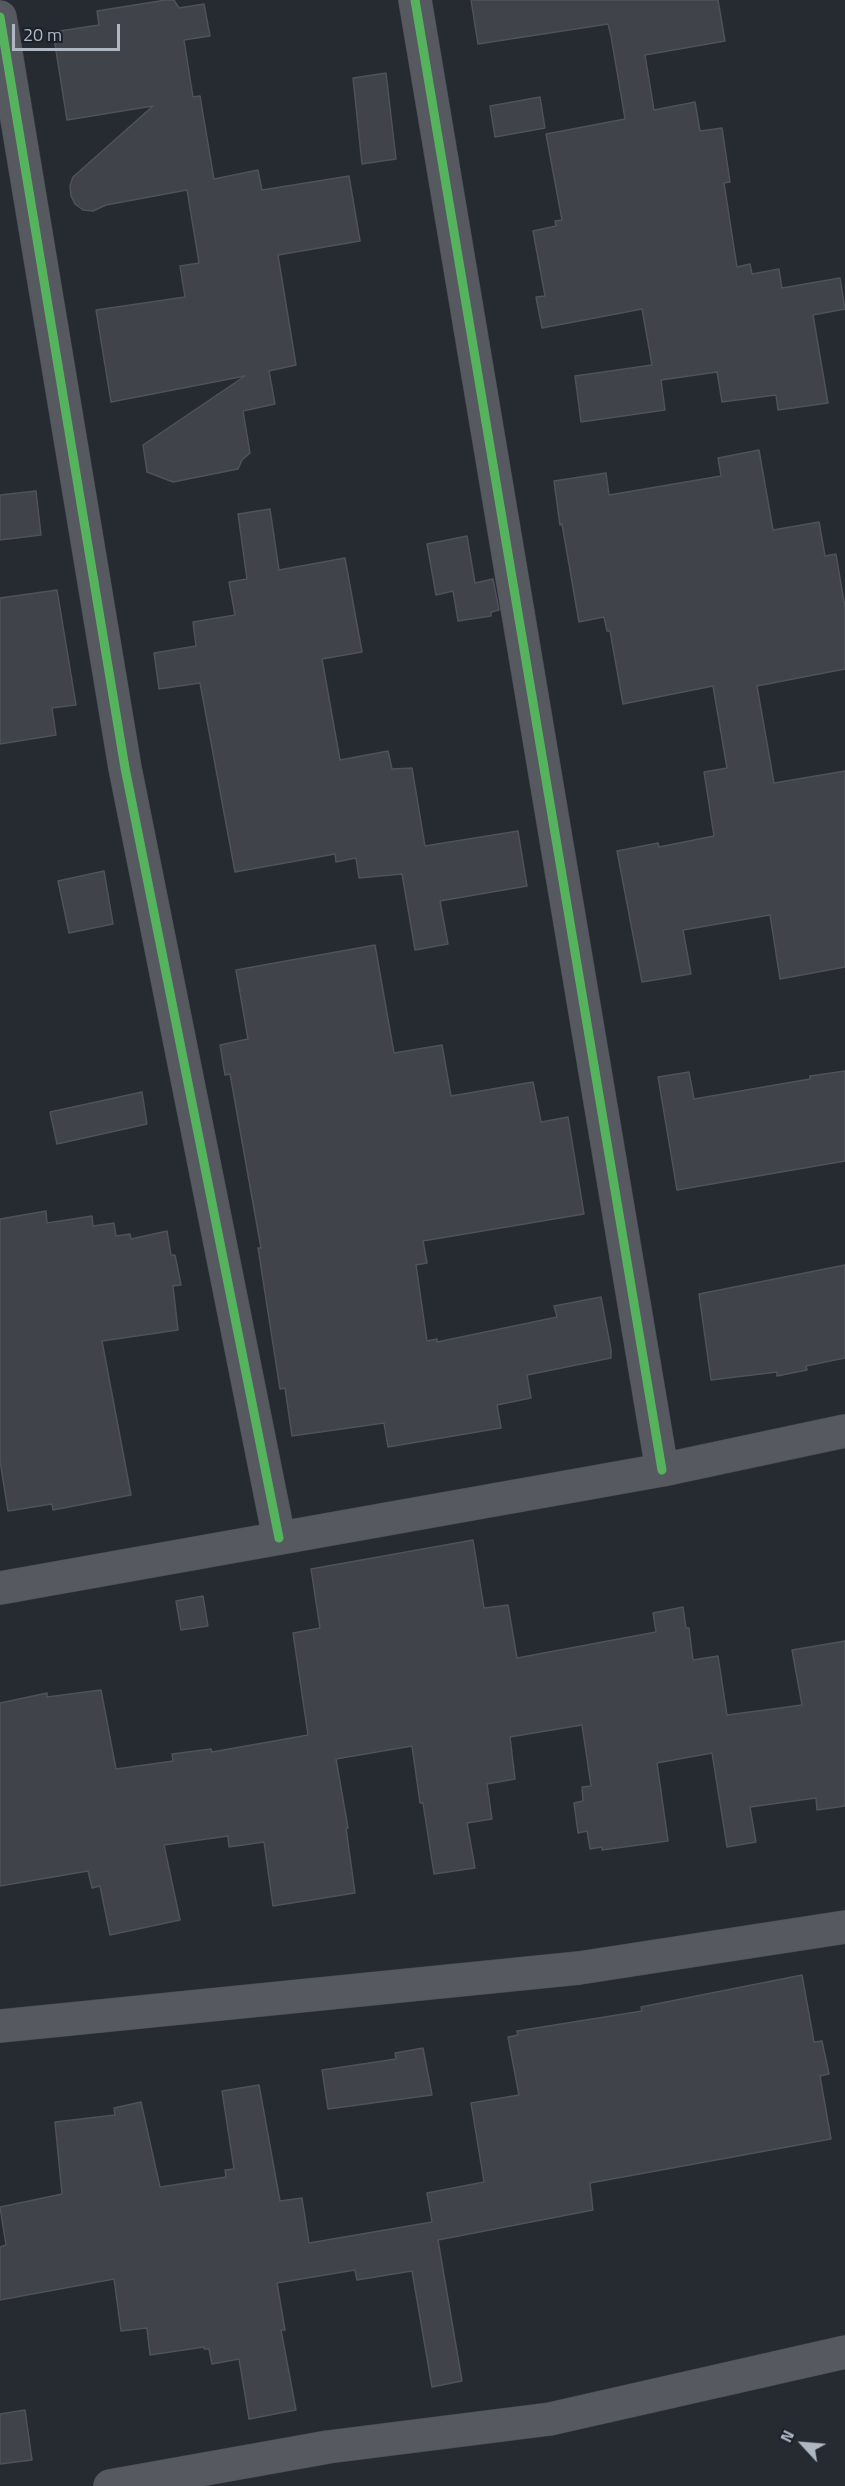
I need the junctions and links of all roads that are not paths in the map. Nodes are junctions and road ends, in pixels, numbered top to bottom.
1 (415, 0) edge
2 (0, 17) edge
3 (845, 1431) edge
4 (662, 1470) junction
5 (279, 1538) junction
6 (0, 1588) edge
7 (845, 1927) edge
8 (0, 2026) edge
9 (845, 2352) edge
10 (110, 2486) edge

1 - 4 street
2 - 5 street
3 - 4 street
4 - 5 street
5 - 6 street
7 - 8 street
9 - 10 street

